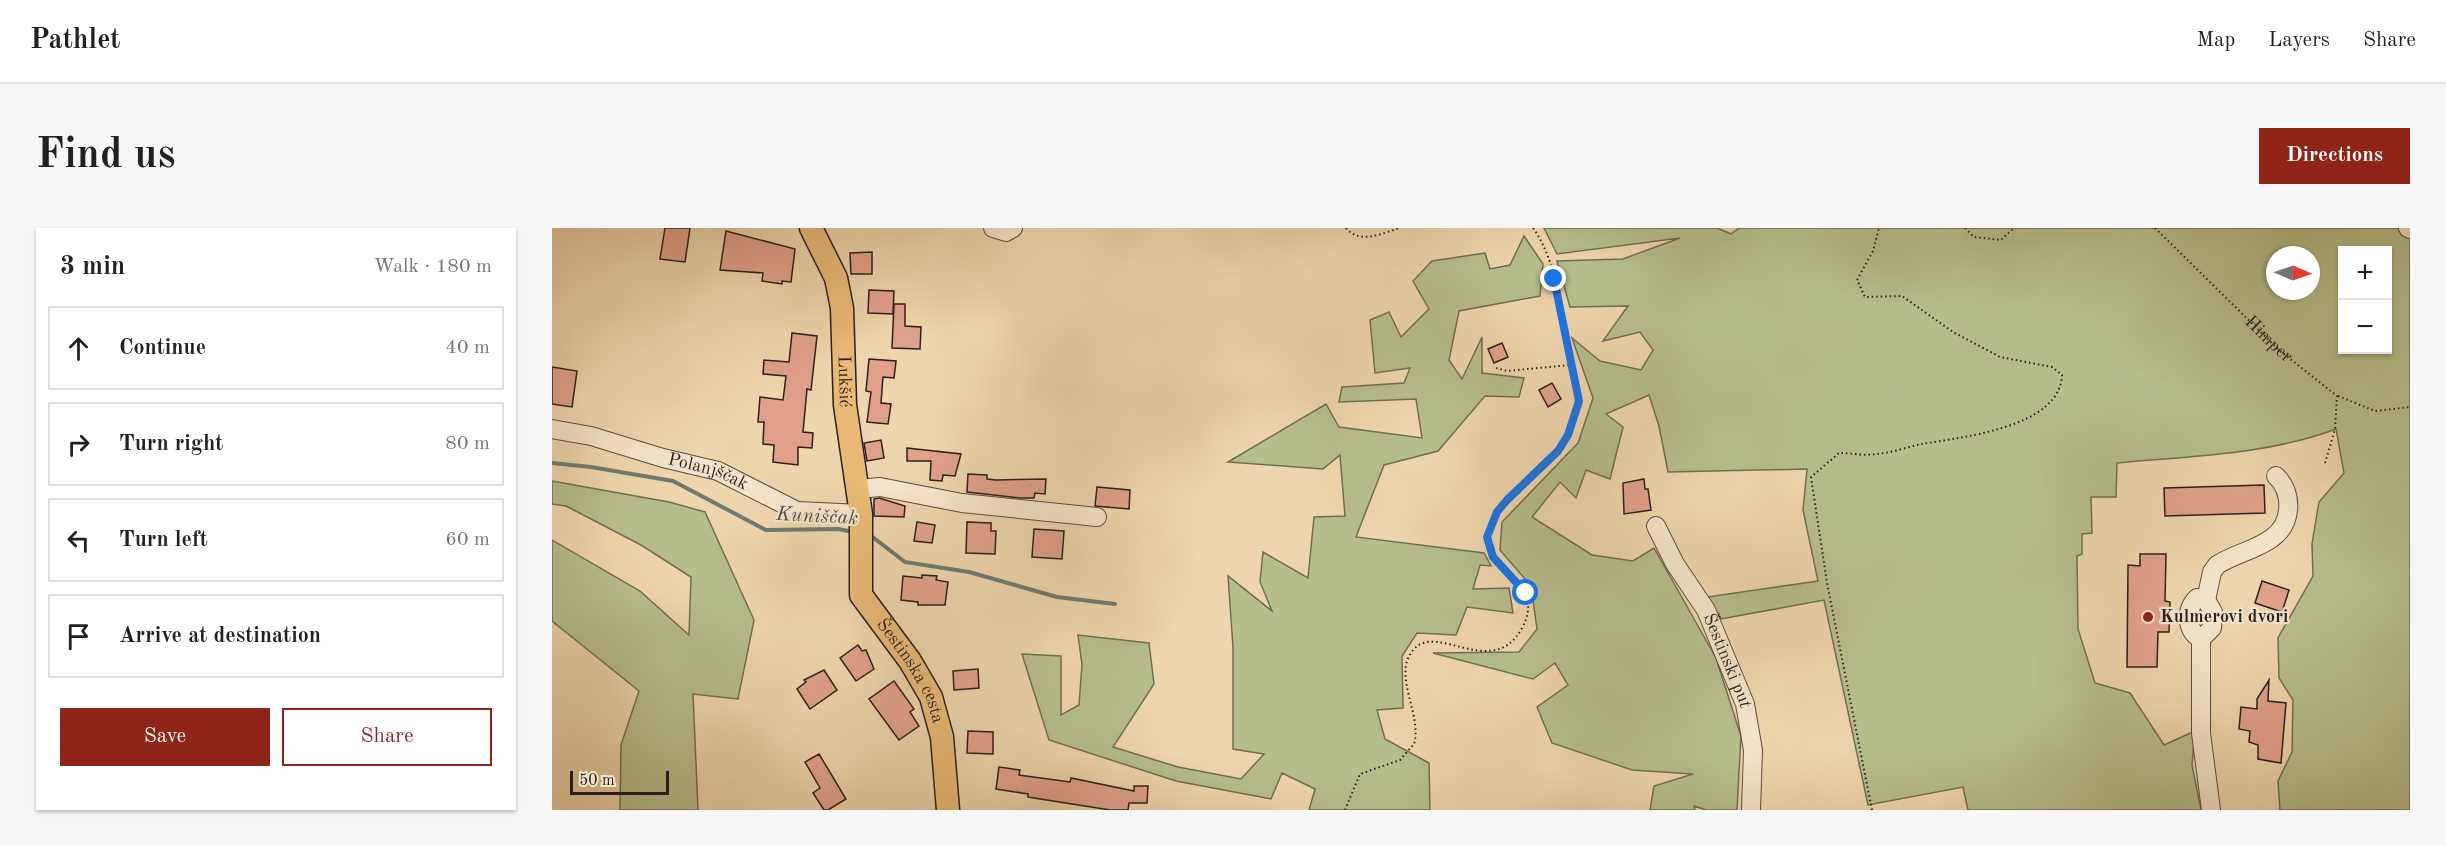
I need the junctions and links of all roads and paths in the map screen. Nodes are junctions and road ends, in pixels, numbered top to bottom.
1 (811, 228) edge
2 (993, 228) edge
3 (1013, 228) edge
4 (1346, 228) edge
5 (1400, 228) edge
6 (1533, 228) edge
7 (1879, 228) edge
8 (1965, 228) edge
9 (2014, 228) edge
10 (2155, 228) edge
11 (1571, 365) junction
12 (1496, 368) dead end
13 (2337, 396) junction
14 (2410, 407) edge
15 (552, 429) edge
16 (2325, 463) dead end
17 (2276, 476) dead end
18 (858, 489) junction
19 (1097, 517) dead end
20 (1656, 526) dead end
21 (862, 527) junction
22 (948, 810) edge
23 (1345, 810) edge
24 (1751, 810) edge
25 (1872, 810) edge
26 (2211, 810) edge

1 - 18 main road, Lukšić
2 - 3 street
4 - 5 path
6 - 11 path
7 - 25 path
8 - 9 path
10 - 13 path, Himper
11 - 12 path
11 - 23 path
13 - 14 path, Himper
13 - 16 path
15 - 21 street, Polanjščak
17 - 26 street
18 - 19 street
18 - 21 main road, Lukšić
20 - 24 street, Šestinski put
21 - 22 main road, Šestinska cesta

